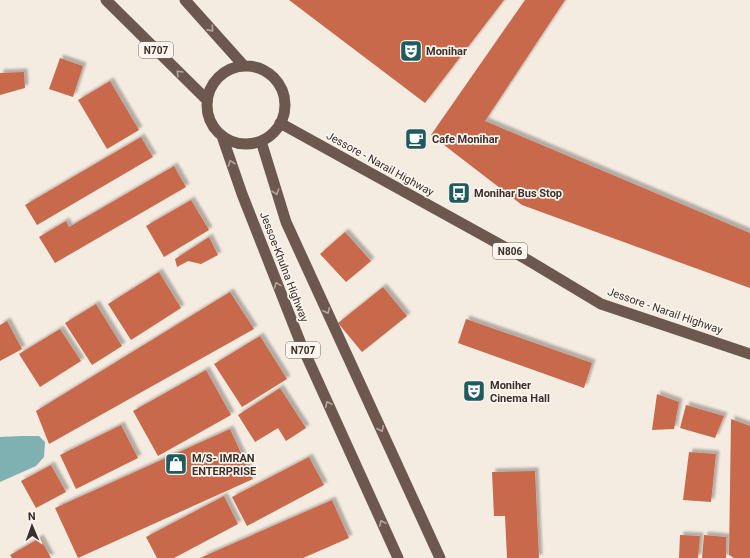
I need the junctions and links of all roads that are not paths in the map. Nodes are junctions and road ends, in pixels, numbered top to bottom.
1 (106, 0) edge
2 (185, 0) edge
3 (244, 66) junction
4 (206, 100) junction
5 (280, 123) junction
6 (222, 136) junction
7 (261, 141) junction
8 (750, 354) edge
9 (398, 558) edge
10 (440, 558) edge

4 -> 1 highway, N707
2 -> 3 highway
3 - 4 highway
3 - 5 highway
4 - 6 highway, N707
5 - 7 highway
5 - 8 highway, Jessore - Narail Highway / N806
6 - 7 highway, N707
9 -> 6 highway, Jessoe-Khulna Highway / N707
7 -> 10 highway, Jessoe-Khulna Highway

